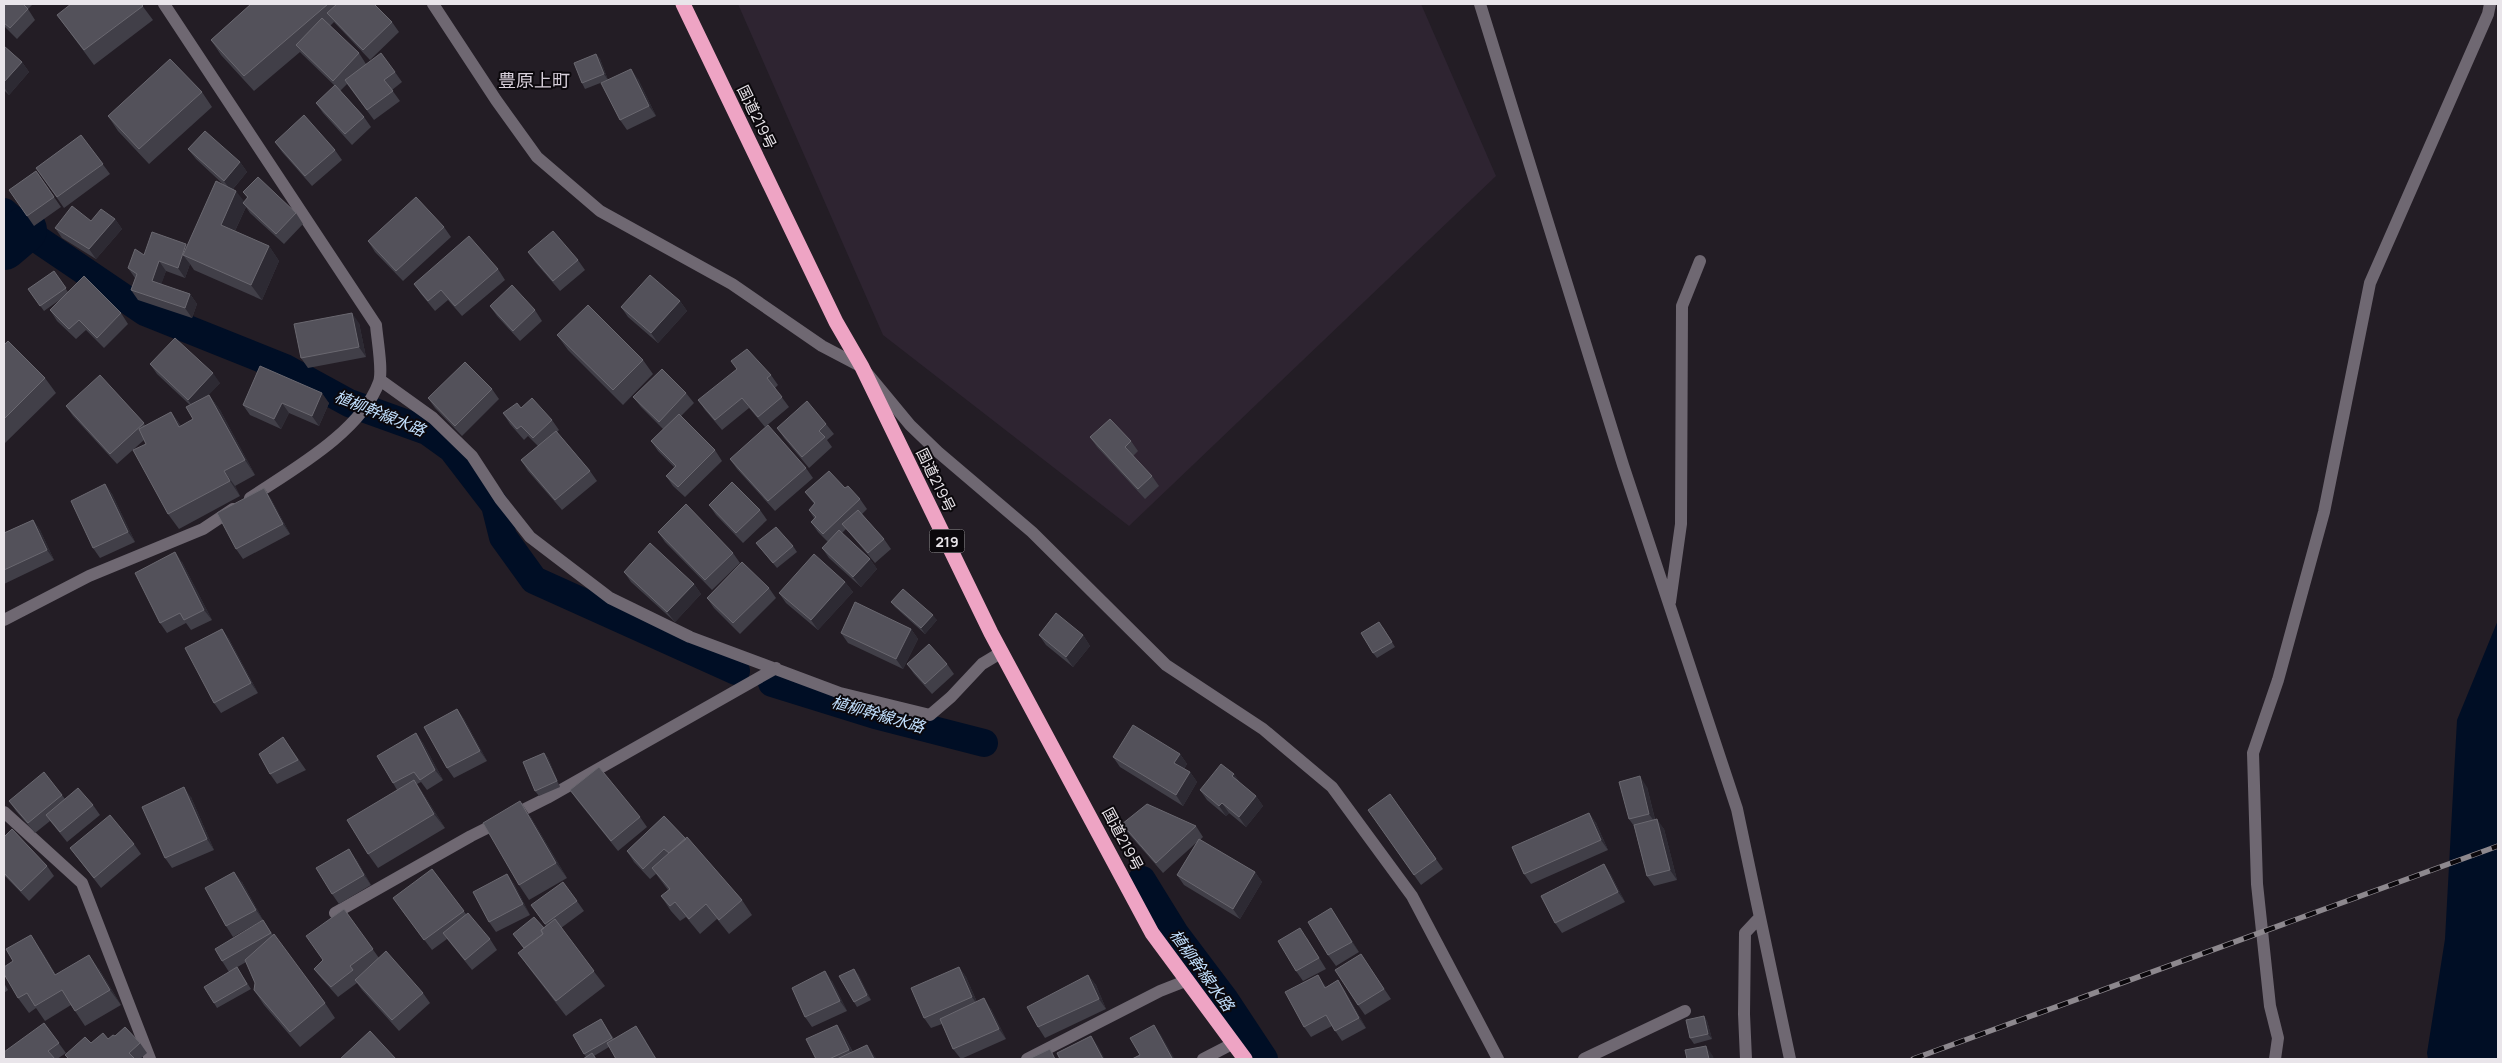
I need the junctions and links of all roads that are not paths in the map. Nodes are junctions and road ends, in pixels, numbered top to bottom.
1 (164, 4) edge
2 (433, 4) edge
3 (683, 4) edge
4 (1480, 4) edge
5 (2490, 4) edge
6 (1700, 262) dead end
7 (862, 367) junction
8 (380, 380) junction
9 (1670, 605) junction
10 (4, 620) edge
11 (1002, 652) junction
12 (776, 668) junction
13 (4, 812) edge
14 (335, 913) edge
15 (1760, 917) junction
16 (1188, 980) junction
17 (1685, 1011) dead end
18 (1234, 1043) junction
19 (150, 1059) edge
20 (1027, 1059) edge
21 (1203, 1059) edge
22 (1245, 1059) edge
23 (1498, 1059) edge
24 (1584, 1059) edge
25 (1746, 1059) edge
26 (1790, 1059) edge
27 (2275, 1059) edge

1 - 8 street
2 - 7 street
3 - 7 highway, 国道219号 / 219
4 - 9 street
5 - 27 street
6 - 9 street
7 - 11 highway, 国道219号 / 219
7 - 23 street
8 - 10 street
8 - 12 street
9 - 15 street
11 - 12 street
11 - 16 highway, 国道219号 / 219
12 - 14 street
13 - 19 street
15 - 25 street
15 - 26 street
16 - 18 highway, 国道219号 / 219
16 - 20 street
17 - 24 street
18 - 21 street
18 - 22 highway, 国道219号 / 219

